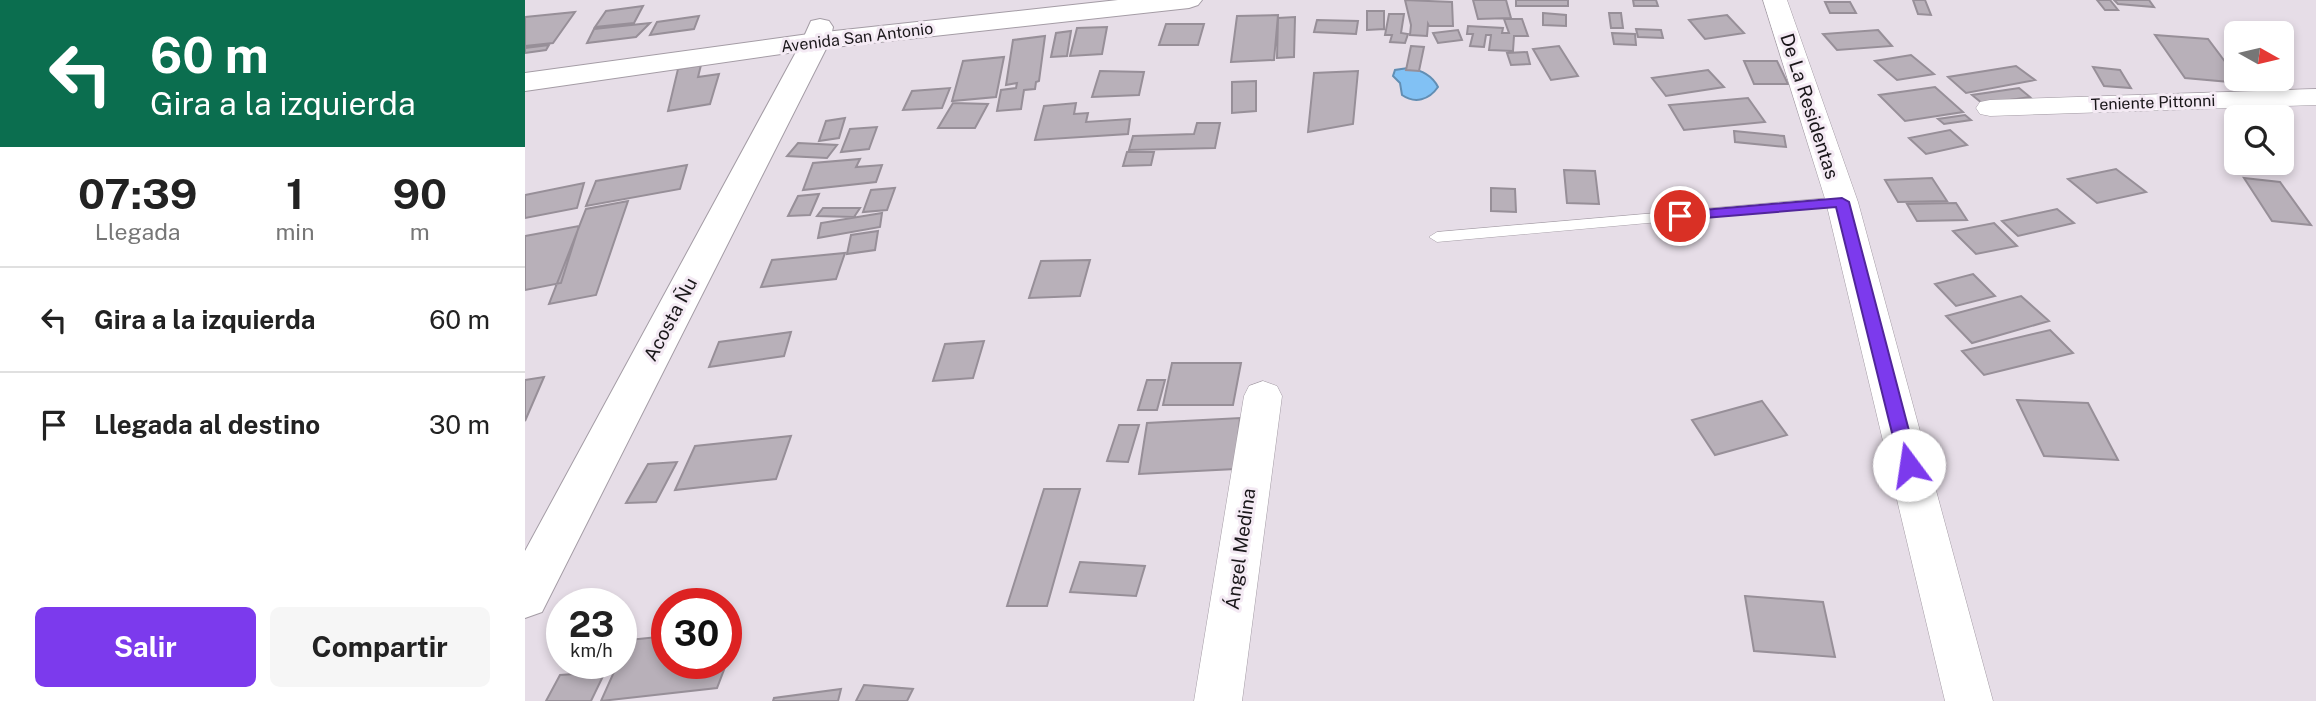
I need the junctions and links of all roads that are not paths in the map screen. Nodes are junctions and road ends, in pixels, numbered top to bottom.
1 (1053, 0) edge
2 (1189, 0) edge
3 (1775, 0) edge
4 (818, 34) junction
5 (525, 65) edge
6 (525, 82) edge
7 (2316, 97) edge
8 (1990, 108) dead end
9 (1842, 202) junction
10 (1437, 237) dead end
11 (1263, 397) dead end
12 (525, 597) edge
13 (1218, 701) edge
14 (1969, 701) edge

1 - 4 main road, Avenida San Antonio
2 - 4 main road, Avenida San Antonio
3 - 9 street, De La Residentas
4 - 5 main road, Avenida San Antonio
4 - 6 main road, Avenida San Antonio
4 - 12 main road, Acosta Ñu
7 - 8 street, Teniente Pittonni
9 - 10 lane
9 - 14 street, De La Residentas
11 - 13 street, Ángel Medina

